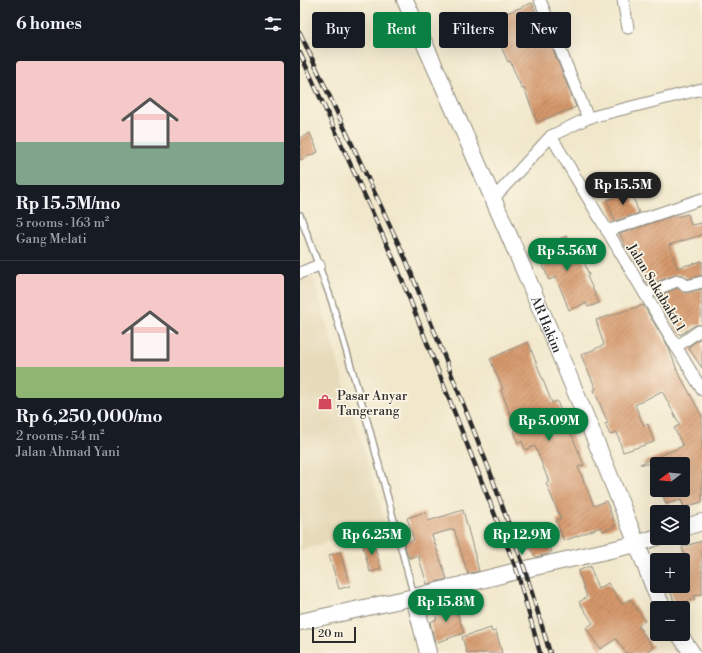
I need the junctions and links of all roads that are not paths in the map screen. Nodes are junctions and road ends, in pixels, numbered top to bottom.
1 (405, 0) edge
2 (540, 0) edge
3 (623, 0) edge
4 (628, 28) dead end
5 (702, 89) edge
6 (588, 118) junction
7 (551, 136) junction
8 (493, 199) junction
9 (702, 199) edge
10 (300, 215) edge
11 (607, 231) junction
12 (319, 265) junction
13 (300, 273) edge
14 (702, 282) edge
15 (645, 294) junction
16 (699, 331) dead end
17 (676, 347) junction
18 (702, 390) edge
19 (702, 522) edge
20 (690, 526) edge
21 (650, 540) edge
22 (637, 544) junction
23 (414, 597) junction
24 (660, 601) edge
25 (300, 622) edge
26 (684, 641) edge
27 (428, 653) edge
28 (692, 653) edge

1 - 8 street, AR Hakim
2 - 6 street
3 - 4 street
5 - 6 street
6 - 7 street
7 - 8 street
7 - 11 street, Jalan Sukabakti 1
8 - 22 street, AR Hakim
9 - 11 street
10 - 12 lane
11 - 15 street, Jalan Sukabakti 1
12 - 13 street
12 - 23 lane
14 - 15 street
15 - 17 street, Jalan Sukabakti 1
16 - 17 street
17 - 18 street, Jalan Sukabakti 1
19 - 20 street
21 - 22 street
22 - 23 street
22 - 24 street, AR Hakim
23 - 25 street
23 - 27 street
26 - 28 street

